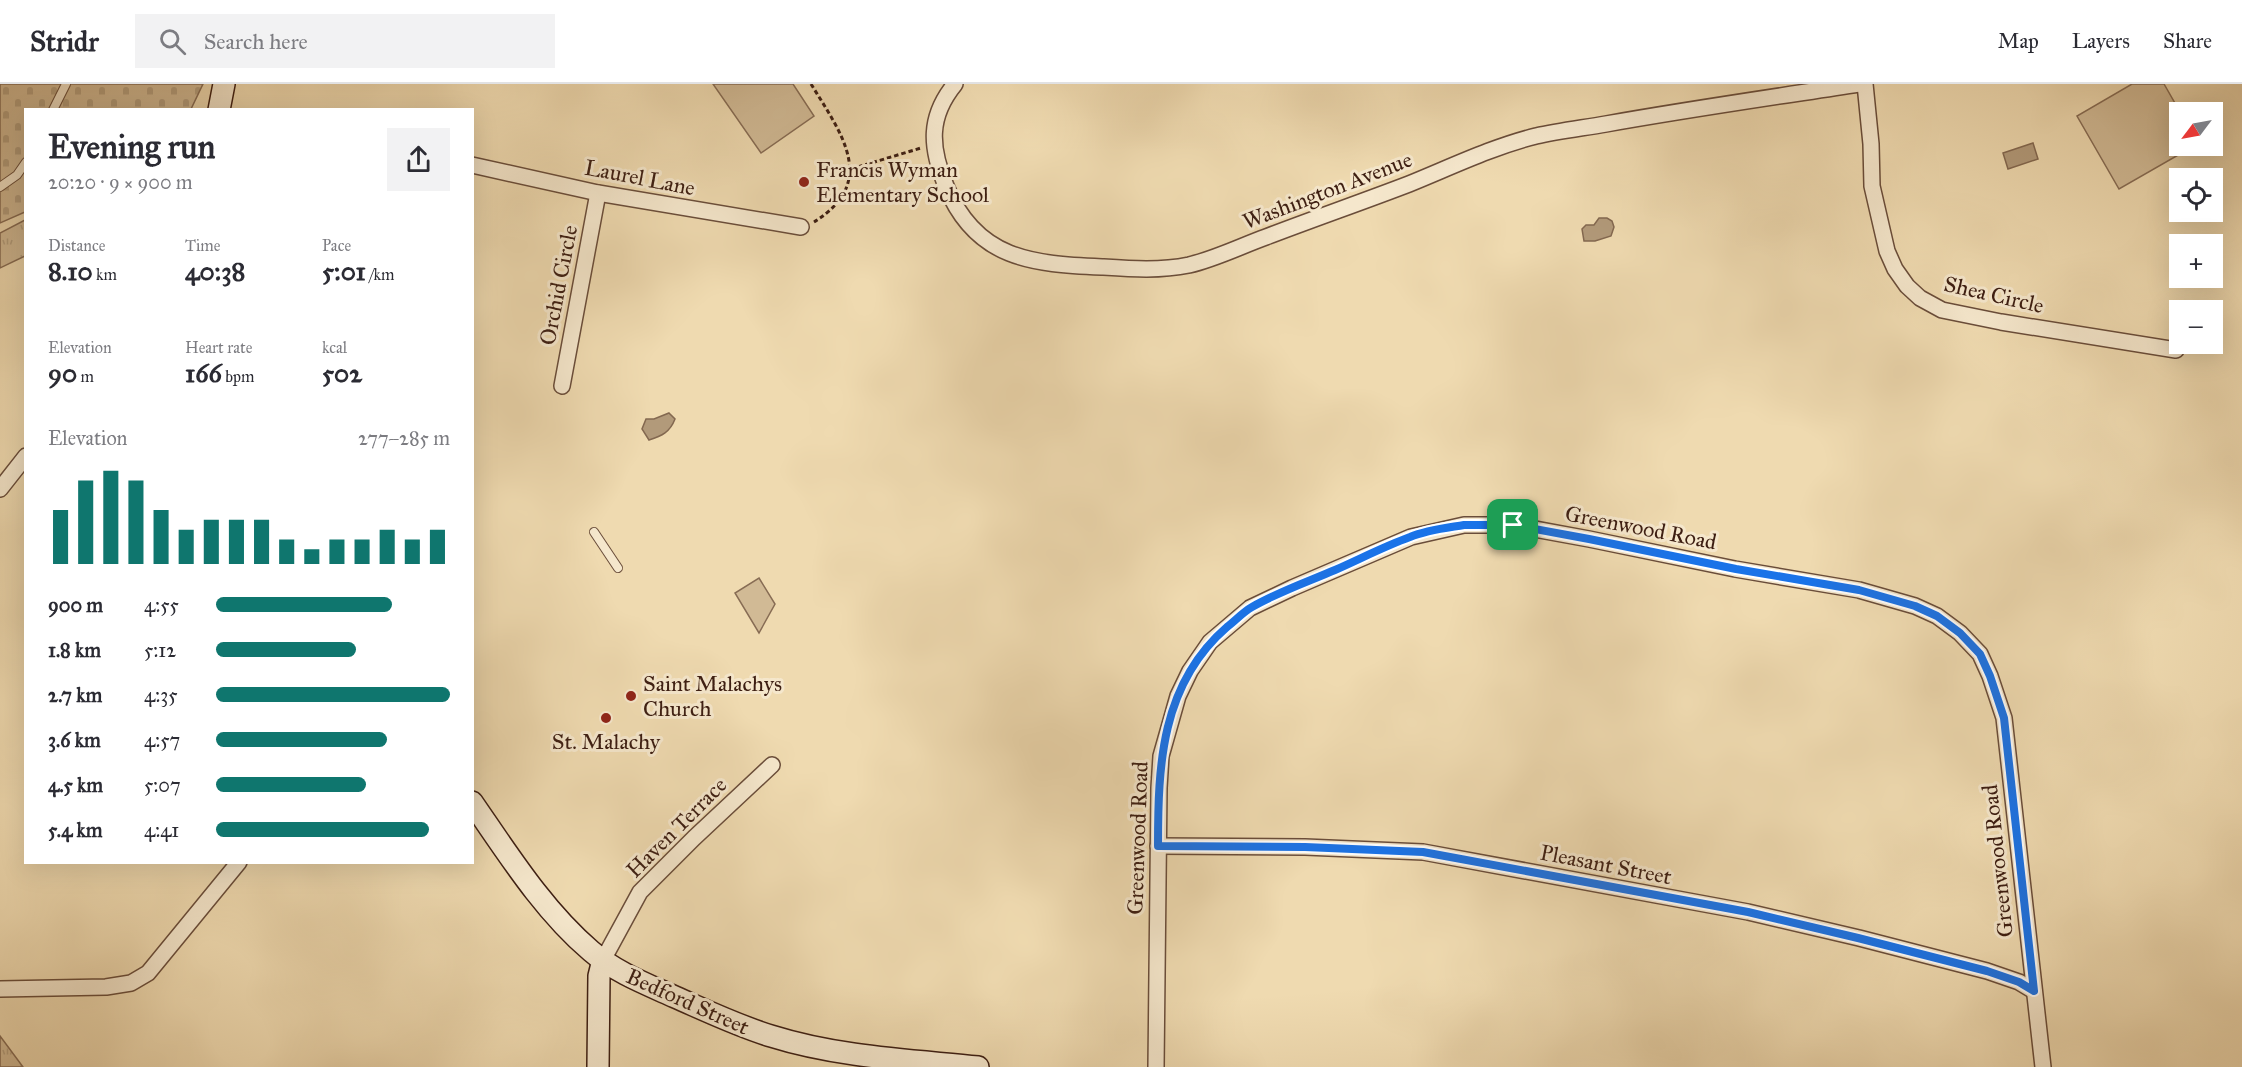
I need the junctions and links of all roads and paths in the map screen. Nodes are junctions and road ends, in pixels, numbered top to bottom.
1 (66, 84) edge
2 (224, 84) edge
3 (811, 84) edge
4 (955, 84) edge
5 (1858, 84) edge
6 (1864, 84) edge
7 (54, 108) edge
8 (219, 108) edge
9 (935, 143) junction
10 (24, 165) edge
11 (474, 165) edge
12 (851, 169) junction
13 (0, 187) edge
14 (598, 193) junction
15 (801, 227) joint
16 (2169, 349) edge
17 (562, 386) dead end
18 (24, 459) edge
19 (0, 489) edge
20 (594, 532) dead end
21 (618, 568) dead end
22 (772, 765) dead end
23 (474, 805) edge
24 (1158, 846) junction
25 (237, 864) edge
26 (603, 960) junction
27 (0, 989) edge
28 (2034, 991) junction
29 (598, 1067) edge
30 (978, 1067) edge
31 (1156, 1067) edge
32 (2043, 1067) edge

1 - 7 lane
2 - 8 main road
3 - 12 path
4 - 9 street, Washington Avenue
5 - 9 street, Washington Avenue
6 - 16 street, Shea Circle
9 - 12 path
10 - 13 lane
11 - 14 street, Laurel Lane
12 - 15 path
14 - 15 street, Laurel Lane
14 - 17 street, Orchid Circle
18 - 19 street
20 - 21 lane
22 - 26 street, Haven Terrace
23 - 26 main road, Bedford Street
24 - 28 street, Pleasant Street
24 - 28 street, Greenwood Road
24 - 31 street, Greenwood Road
25 - 27 street
26 - 29 main road
26 - 30 main road, Bedford Street
28 - 32 street, Greenwood Road

